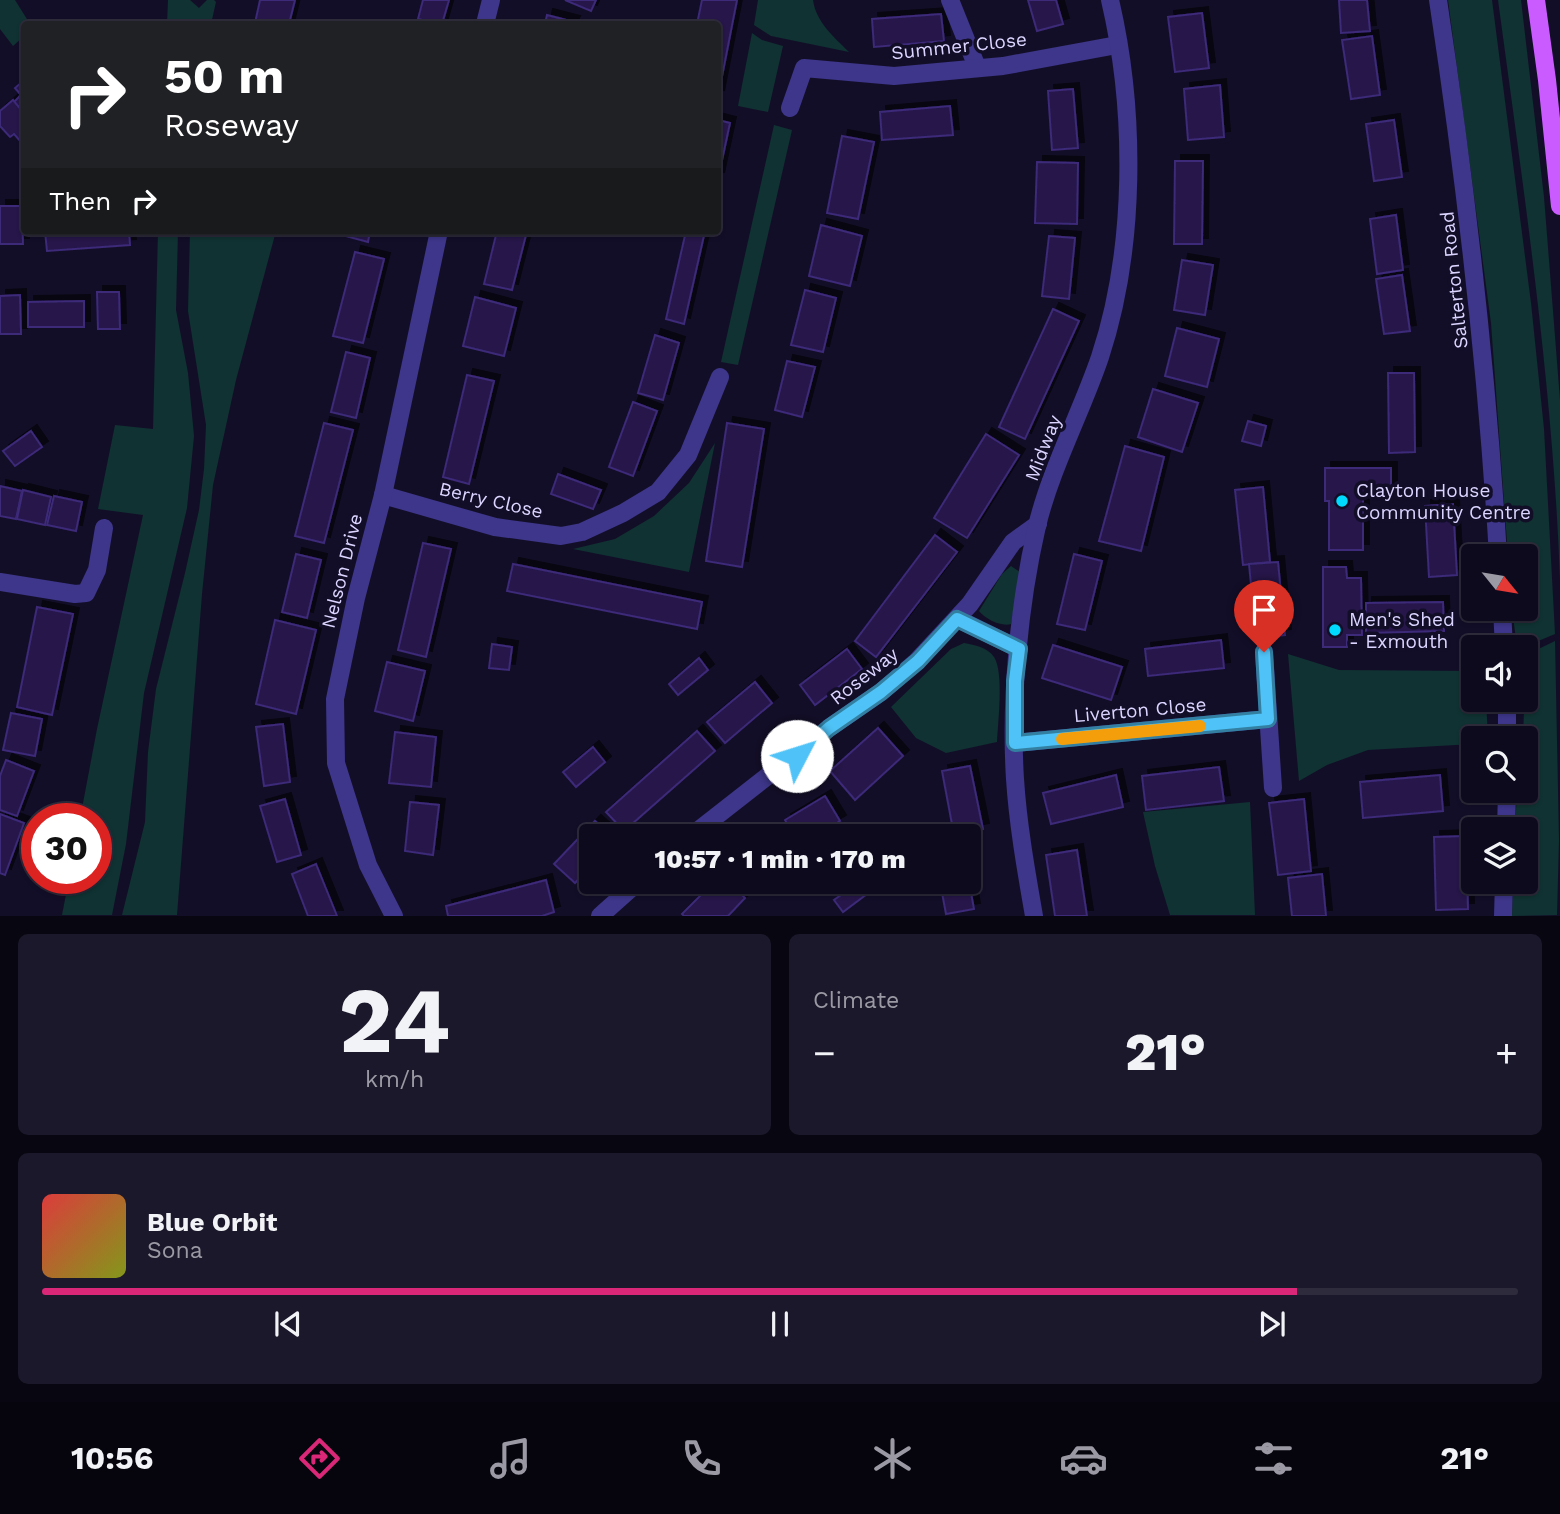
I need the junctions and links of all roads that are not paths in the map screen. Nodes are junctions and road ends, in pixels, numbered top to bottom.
1 (491, 0) edge
2 (950, 0) edge
3 (1110, 0) edge
4 (1438, 0) edge
5 (1536, 0) edge
6 (486, 21) edge
7 (1117, 45) junction
8 (977, 67) junction
9 (790, 108) dead end
10 (1560, 206) edge
11 (438, 235) edge
12 (720, 377) dead end
13 (383, 495) junction
14 (1038, 524) junction
15 (104, 528) dead end
16 (1497, 544) edge
17 (0, 582) edge
18 (957, 619) junction
19 (1019, 649) junction
20 (1264, 652) dead end
21 (1268, 719) junction
22 (1015, 743) junction
23 (1273, 788) dead end
24 (706, 824) edge
25 (624, 894) edge
26 (1504, 894) edge
27 (394, 915) edge
28 (600, 915) edge
29 (1034, 915) edge
30 (1503, 915) edge

1 - 6 street
2 - 8 street
3 - 7 street, Midway
4 - 16 street, Salterton Road
5 - 10 main road
7 - 8 street, Summer Close
7 - 14 street, Midway
8 - 9 street, Summer Close
11 - 13 street, Nelson Drive
12 - 13 street, Berry Close
13 - 27 street, Nelson Drive
14 - 18 street, Roseway
14 - 19 street, Midway
15 - 17 street
18 - 19 street
18 - 24 street, Roseway
19 - 22 street, Midway
20 - 21 street
21 - 22 street, Liverton Close
21 - 23 street
22 - 29 street, Midway
25 - 28 street
26 - 30 street

